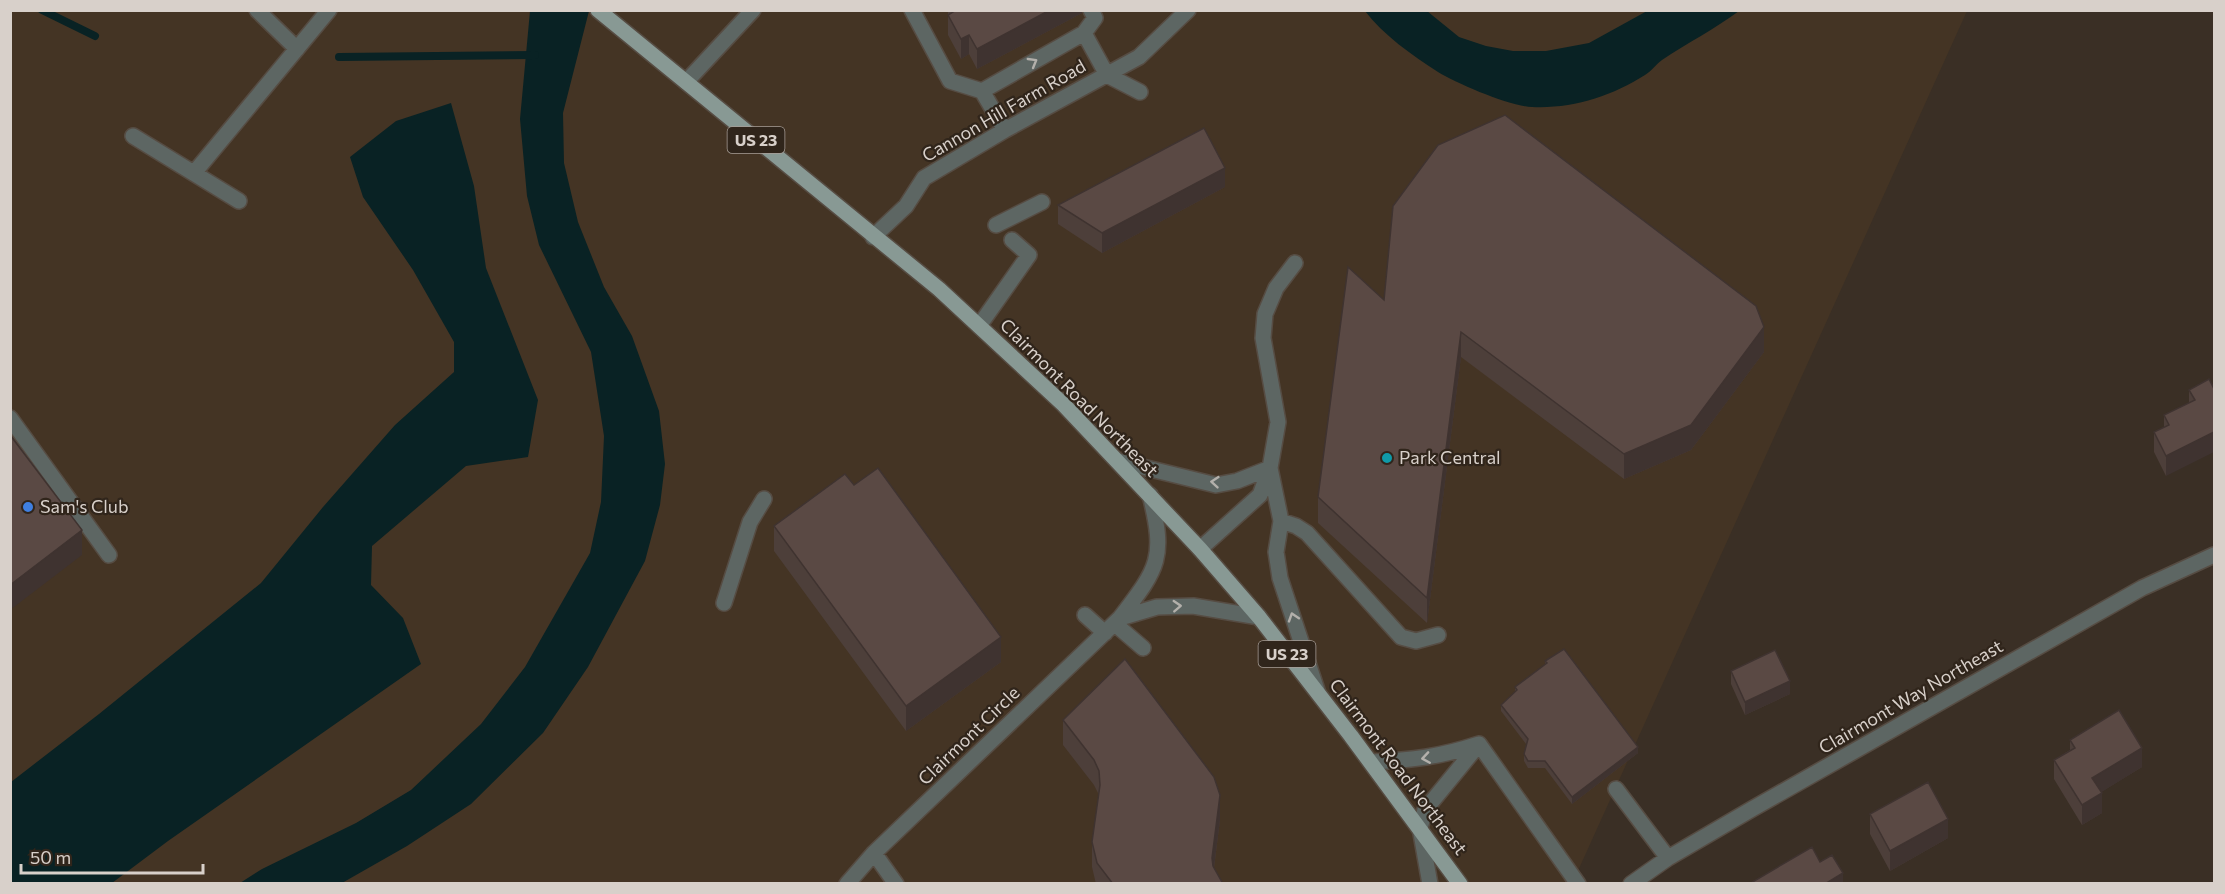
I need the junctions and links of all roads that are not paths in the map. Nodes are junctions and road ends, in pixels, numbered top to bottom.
1 (257, 10) edge
2 (329, 10) edge
3 (598, 10) edge
4 (753, 10) edge
5 (912, 10) edge
6 (1091, 10) edge
7 (1188, 10) edge
8 (1084, 33) junction
9 (297, 49) junction
10 (1107, 75) junction
11 (686, 82) junction
12 (982, 91) junction
13 (1140, 92) dead end
14 (1005, 130) junction
15 (133, 136) dead end
16 (194, 173) junction
17 (239, 201) dead end
18 (1042, 202) dead end
19 (996, 225) dead end
20 (873, 237) junction
21 (1012, 240) dead end
22 (1295, 263) dead end
23 (979, 326) junction
24 (10, 418) edge
25 (1118, 461) junction
26 (1270, 468) junction
27 (1150, 495) junction
28 (764, 499) dead end
29 (1281, 521) junction
30 (1200, 549) junction
31 (109, 555) dead end
32 (2214, 555) edge
33 (724, 603) dead end
34 (1085, 615) dead end
35 (1259, 617) junction
36 (1114, 625) junction
37 (1438, 635) dead end
38 (1143, 648) dead end
39 (1318, 693) junction
40 (1479, 744) junction
41 (1371, 762) junction
42 (1616, 789) dead end
43 (1420, 828) junction
44 (874, 853) junction
45 (1668, 858) junction
46 (847, 884) edge
47 (896, 884) edge
48 (1430, 884) edge
49 (1460, 884) edge
50 (1578, 884) edge
51 (1631, 884) edge

1 - 9 street
2 - 9 street
3 - 11 main road, Clairmont Road Northeast / US 23
4 - 11 street
5 - 12 street
6 - 8 street
7 - 10 street, Cannon Hill Farm Road
8 - 10 street
12 -> 8 street
9 - 16 street
10 - 13 street
10 - 14 street, Cannon Hill Farm Road
11 - 20 main road, Clairmont Road Northeast / US 23
12 - 14 street
14 - 20 street, Cannon Hill Farm Road
15 - 16 street
16 - 17 street
18 - 19 street
20 - 23 main road, Clairmont Road Northeast / US 23
21 - 23 street
22 - 26 street
23 - 25 main road, Clairmont Road Northeast / US 23
24 - 31 street
26 -> 25 street
25 - 27 main road, Clairmont Road Northeast / US 23
26 - 29 street
26 - 30 street
27 - 30 main road, Clairmont Road Northeast / US 23
27 - 36 street, Clairmont Circle
28 - 33 street
29 - 37 street
39 -> 29 street
30 - 35 main road, Clairmont Road Northeast / US 23
32 - 45 street, Clairmont Way Northeast
34 - 36 street
36 -> 35 street, Clairmont Circle
35 - 39 main road, Clairmont Road Northeast / US 23
36 - 38 street
36 - 44 street, Clairmont Circle
39 - 41 main road, Clairmont Road Northeast / US 23
40 -> 41 street
40 - 43 street
40 - 50 street
41 - 43 main road, Clairmont Road Northeast / US 23
42 - 45 street
43 - 48 street
43 - 49 main road, Clairmont Road Northeast / US 23
44 - 46 street, Clairmont Circle
44 - 47 street
45 - 51 street, Clairmont Way Northeast

